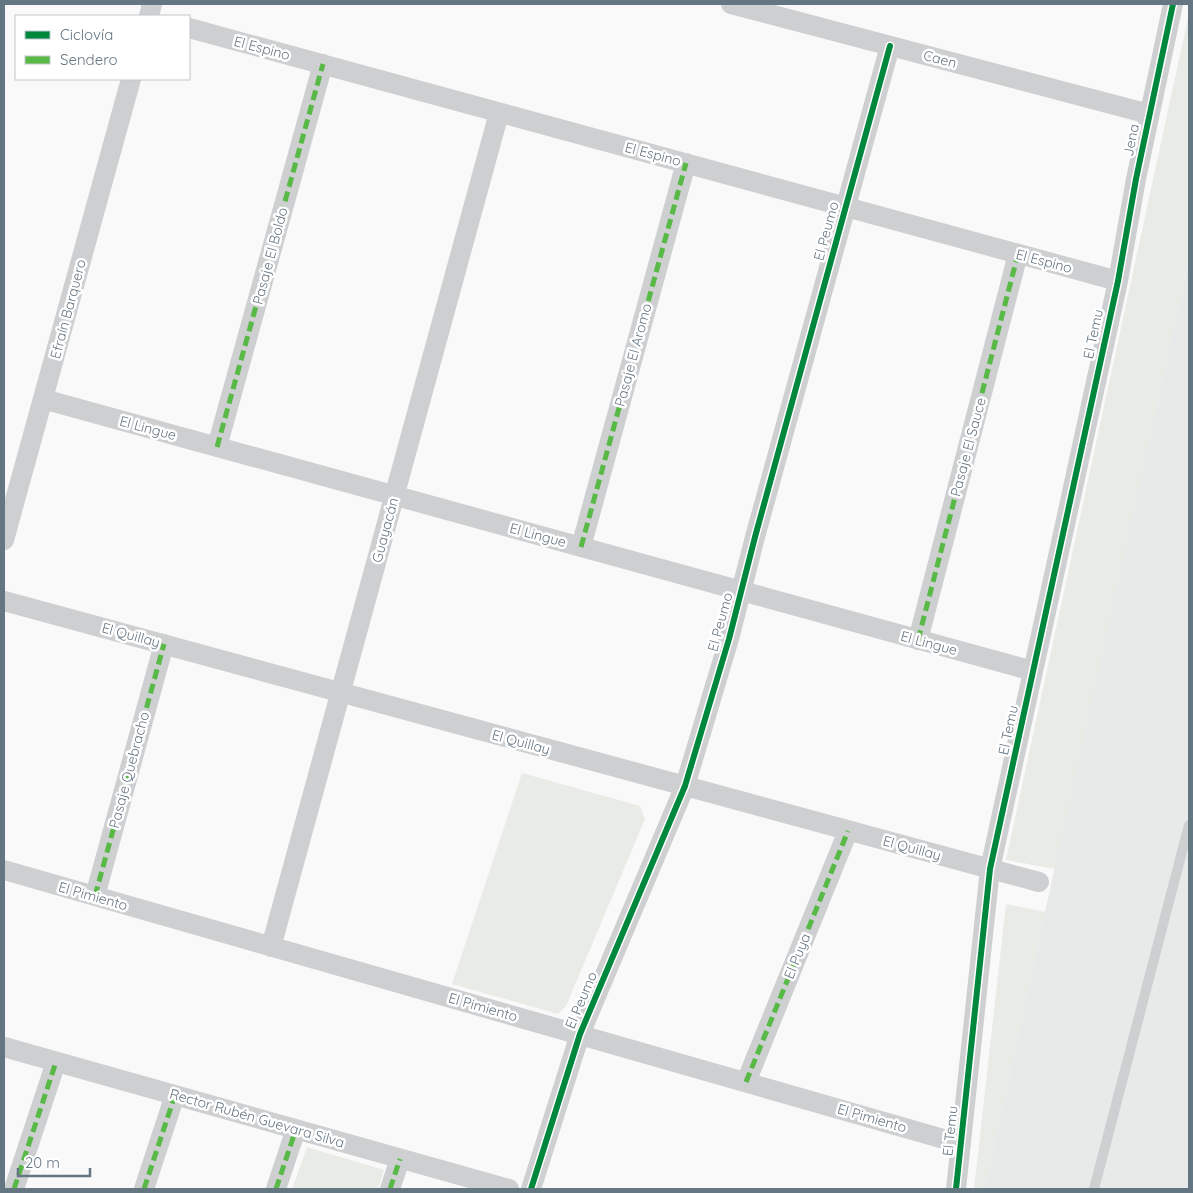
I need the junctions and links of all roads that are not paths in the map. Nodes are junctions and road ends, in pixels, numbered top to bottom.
1 (731, 4) edge
2 (1173, 4) edge
3 (788, 11) edge
4 (190, 28) edge
5 (890, 46) junction
6 (323, 64) junction
7 (132, 80) edge
8 (499, 112) junction
9 (1149, 114) junction
10 (686, 163) junction
11 (846, 207) junction
12 (1018, 254) junction
13 (1118, 281) junction
14 (43, 400) junction
15 (217, 447) junction
16 (394, 496) junction
17 (4, 540) edge
18 (581, 547) junction
19 (741, 591) junction
20 (4, 601) edge
21 (918, 640) junction
22 (164, 644) junction
23 (1033, 671) junction
24 (340, 692) junction
25 (685, 786) junction
26 (1189, 825) edge
27 (848, 830) junction
28 (990, 869) junction
29 (4, 870) edge
30 (1039, 882) dead end
31 (94, 896) junction
32 (271, 947) junction
33 (580, 1034) junction
34 (4, 1047) edge
35 (56, 1062) junction
36 (746, 1082) junction
37 (175, 1095) junction
38 (296, 1129) junction
39 (961, 1144) junction
40 (400, 1158) junction
41 (14, 1189) edge
42 (144, 1189) edge
43 (276, 1189) edge
44 (390, 1189) edge
45 (509, 1189) edge
46 (531, 1189) edge
47 (956, 1189) edge
48 (1094, 1189) edge

1 - 3 street, Caen
2 - 9 street, Jena
3 - 5 street, Caen
4 - 6 street, El Espino
5 - 9 street, Caen
5 - 11 street, El Peumo
6 - 8 street, El Espino
6 - 15 street, Pasaje El Boldo
7 - 14 street, Efraín Barquero
8 - 10 street, El Espino
8 - 16 street, Guayacán
9 - 13 street, Jena
10 - 11 street, El Espino
10 - 18 street, Pasaje El Aromo
11 - 12 street, El Espino
11 - 19 street, El Peumo
12 - 13 street, El Espino
12 - 21 street, Pasaje El Sauce
13 - 23 street, El Temu
14 - 15 street, El Lingue
14 - 17 street, Efraín Barquero
15 - 16 street, El Lingue
16 - 18 street, El Lingue
16 - 24 street, Guayacán
18 - 19 street, El Lingue
19 - 21 street, El Lingue
19 - 25 street, El Peumo
20 - 22 street, El Quillay
21 - 23 street, El Lingue
22 - 24 street, El Quillay
22 - 31 street, Pasaje Quebracho
23 - 28 street, El Temu
24 - 25 street, El Quillay
24 - 32 street, Guayacán
25 - 27 street, El Quillay
25 - 33 street, El Peumo
26 - 48 lane
27 - 28 street, El Quillay
27 - 36 street, El Puya
28 - 30 street, El Quillay
28 - 39 street, El Temu
29 - 31 street, El Pimiento
31 - 32 street, El Pimiento
32 - 33 street, El Pimiento
33 - 36 street, El Pimiento
33 - 46 street, El Peumo
34 - 35 street, Rector Rubén Guevara Silva
35 - 37 street, Rector Rubén Guevara Silva
35 - 41 street
36 - 39 street, El Pimiento
37 - 38 street, Rector Rubén Guevara Silva
37 - 42 street
38 - 40 street, Rector Rubén Guevara Silva
38 - 43 street
39 - 47 street, El Temu
40 - 44 street
40 - 45 street, Rector Rubén Guevara Silva

